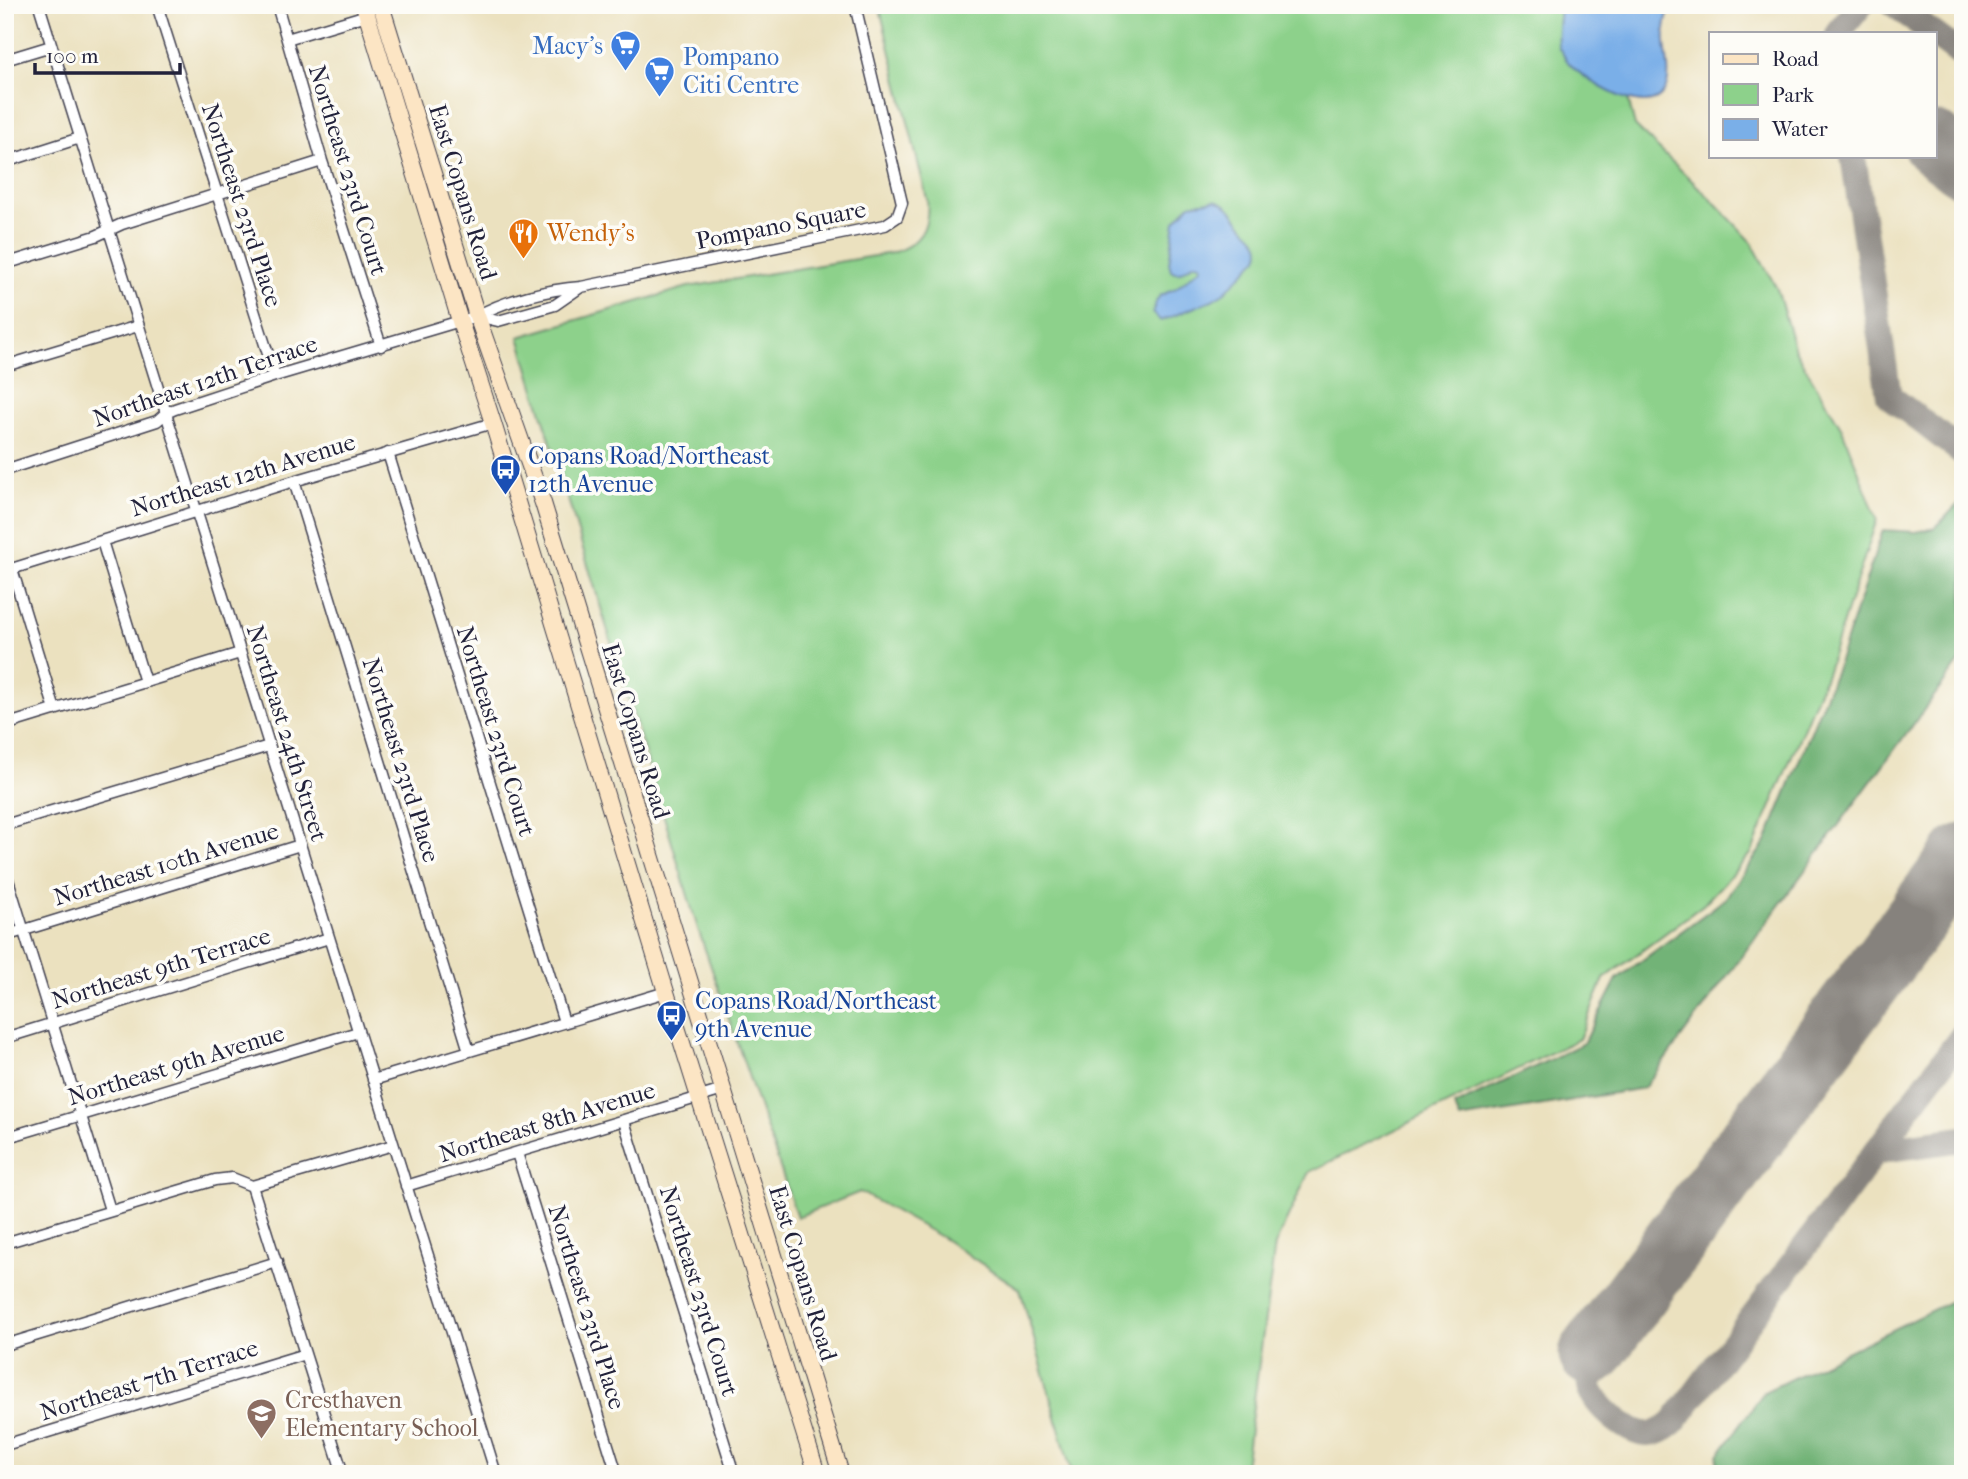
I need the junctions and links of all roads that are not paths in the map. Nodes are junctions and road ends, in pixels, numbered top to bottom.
1 (39, 5) edge
2 (157, 5) edge
3 (277, 5) edge
4 (855, 5) edge
5 (370, 8) edge
6 (287, 39) junction
7 (51, 46) junction
8 (5, 60) edge
9 (80, 138) junction
10 (322, 161) junction
11 (5, 162) edge
12 (217, 194) junction
13 (109, 231) junction
14 (5, 264) edge
15 (477, 316) junction
16 (460, 321) junction
17 (138, 326) junction
18 (381, 346) junction
19 (5, 366) edge
20 (275, 376) junction
21 (166, 413) junction
22 (493, 423) junction
23 (388, 453) junction
24 (5, 470) edge
25 (294, 481) junction
26 (196, 511) junction
27 (102, 541) junction
28 (9, 570) edge
29 (240, 653) junction
30 (145, 682) junction
31 (55, 710) junction
32 (5, 725) edge
33 (269, 746) junction
34 (5, 825) edge
35 (300, 845) junction
36 (5, 870) edge
37 (24, 930) junction
38 (5, 936) edge
39 (329, 938) junction
40 (666, 992) junction
41 (564, 1022) junction
42 (53, 1024) junction
43 (358, 1032) junction
44 (5, 1038) edge
45 (469, 1051) junction
46 (373, 1080) junction
47 (723, 1090) junction
48 (700, 1097) junction
49 (81, 1116) junction
50 (624, 1121) junction
51 (5, 1138) edge
52 (393, 1145) junction
53 (517, 1153) junction
54 (253, 1186) junction
55 (406, 1186) junction
56 (110, 1210) junction
57 (5, 1243) edge
58 (276, 1262) junction
59 (5, 1345) edge
60 (306, 1354) junction
61 (5, 1445) edge
62 (343, 1474) edge
63 (496, 1474) edge
64 (617, 1474) edge
65 (734, 1474) edge
66 (817, 1474) edge
67 (841, 1474) edge

1 - 7 street, Northeast 24th Street
2 - 12 street, Northeast 23rd Place
3 - 6 street, Northeast 23rd Court
4 - 15 street, Pompano Square
5 - 6 street
5 - 15 main road, East Copans Road
5 - 16 main road, East Copans Road
6 - 10 street, Northeast 23rd Court
7 - 8 street
7 - 9 street, Northeast 24th Street
9 - 11 street
9 - 13 street, Northeast 24th Street
10 - 12 street
10 - 18 street, Northeast 23rd Court
12 - 13 street
12 - 20 street, Northeast 23rd Place
13 - 14 street
13 - 17 street, Northeast 24th Street
15 - 16 street, Pompano Square
15 - 47 main road, East Copans Road
16 - 18 street, Northeast 12th Terrace
16 - 22 main road, East Copans Road
17 - 19 street
17 - 21 street, Northeast 24th Street
18 - 20 street, Northeast 12th Terrace
20 - 21 street, Northeast 12th Terrace
21 - 24 street, Northeast 12th Terrace
21 - 26 street, Northeast 24th Street
22 - 23 street, Northeast 12th Avenue
22 - 40 main road, East Copans Road
23 - 25 street, Northeast 12th Avenue
23 - 41 street, Northeast 23rd Court
25 - 26 street, Northeast 12th Avenue
25 - 45 street, Northeast 23rd Place
26 - 27 street, Northeast 12th Avenue
26 - 29 street, Northeast 24th Street
27 - 28 street, Northeast 12th Avenue
27 - 30 street
28 - 31 street
29 - 30 street
29 - 33 street, Northeast 24th Street
30 - 31 street
31 - 32 street
33 - 34 street
33 - 35 street, Northeast 24th Street
35 - 37 street, Northeast 10th Avenue
35 - 39 street, Northeast 24th Street
36 - 37 street
37 - 38 street, Northeast 10th Avenue
37 - 42 street
39 - 42 street, Northeast 9th Terrace
39 - 43 street, Northeast 24th Street
40 - 41 street
40 - 48 main road, East Copans Road
41 - 45 street
42 - 44 street, Northeast 9th Terrace
42 - 49 street
43 - 46 street, Northeast 24th Street
43 - 49 street, Northeast 9th Avenue
45 - 46 street
46 - 52 street, Northeast 24th Street
47 - 48 street, Northeast 8th Avenue
47 - 67 main road, East Copans Road
48 - 50 street, Northeast 8th Avenue
48 - 66 main road, East Copans Road
49 - 51 street, Northeast 9th Avenue
49 - 56 street
50 - 53 street, Northeast 8th Avenue
50 - 65 street, Northeast 23rd Court
52 - 54 street
52 - 55 street, Northeast 24th Street
53 - 55 street, Northeast 8th Avenue
53 - 64 street, Northeast 23rd Place
54 - 56 street
54 - 58 street
55 - 63 street, Northeast 24th Street
56 - 57 street
58 - 59 street
58 - 60 street
60 - 61 street, Northeast 7th Terrace
60 - 62 street

